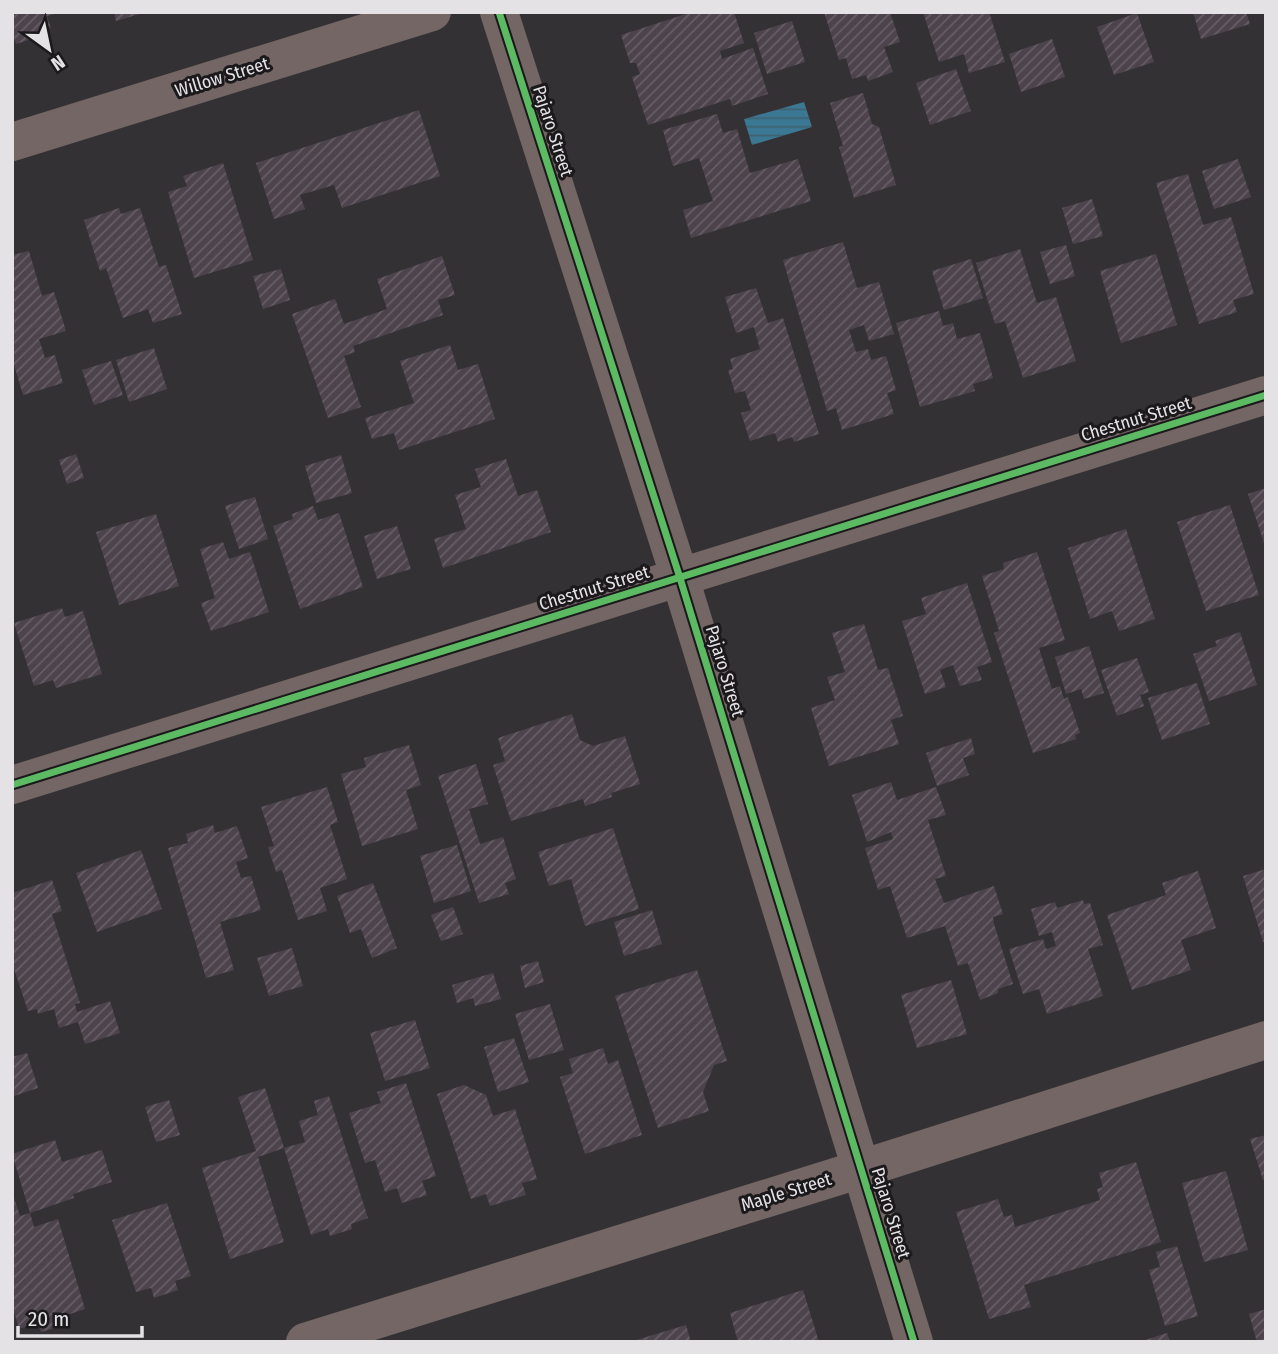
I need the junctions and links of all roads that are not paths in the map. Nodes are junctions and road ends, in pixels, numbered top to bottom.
1 (432, 12) edge
2 (499, 12) edge
3 (12, 142) edge
4 (1266, 395) edge
5 (680, 578) junction
6 (12, 785) edge
7 (1266, 1040) edge
8 (861, 1169) junction
9 (304, 1342) edge
10 (914, 1342) edge

1 - 3 street, Willow Street
2 - 5 street, Pajaro Street
4 - 5 street, Chestnut Street
5 - 6 street, Chestnut Street
5 - 8 street, Pajaro Street
7 - 8 street, Maple Street
8 - 9 street, Maple Street
8 - 10 street, Pajaro Street

